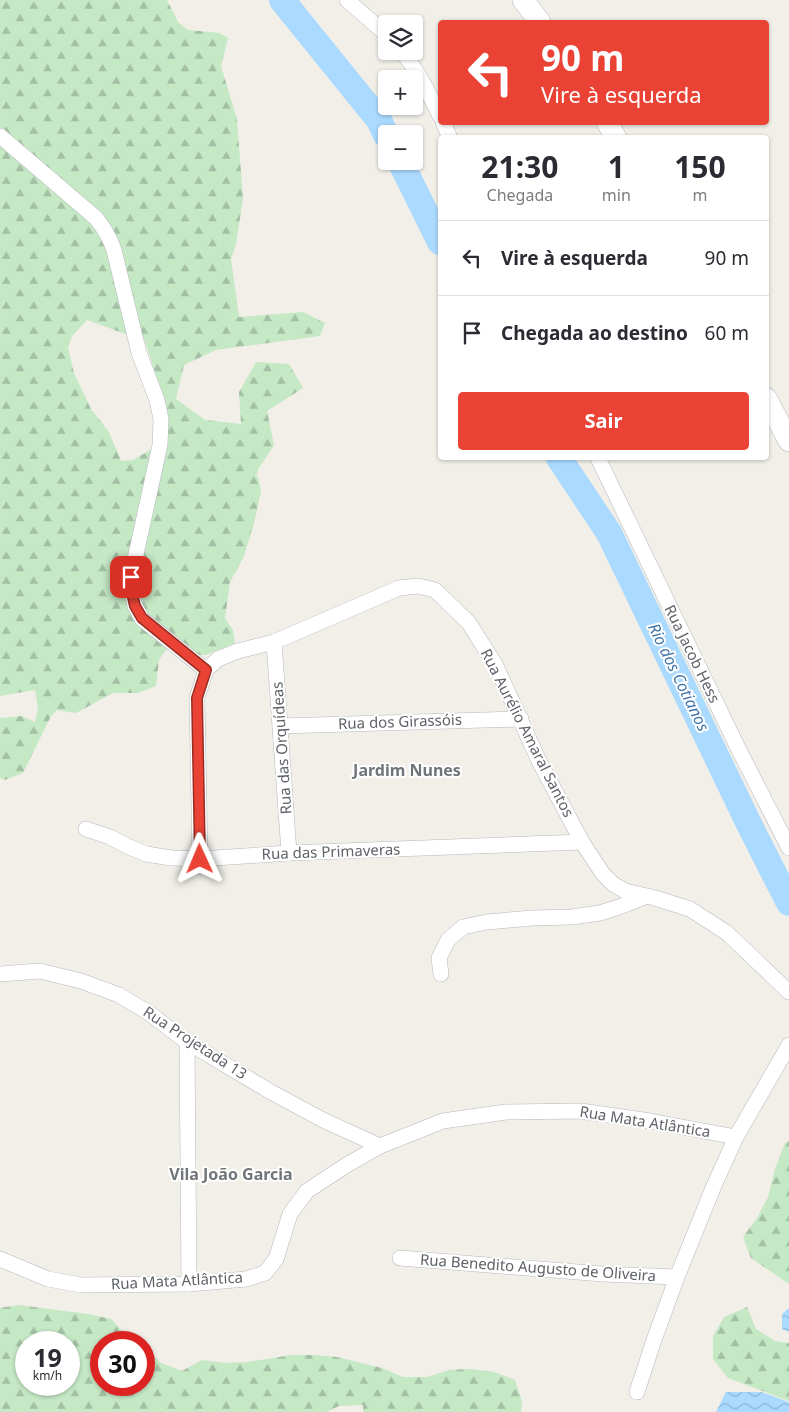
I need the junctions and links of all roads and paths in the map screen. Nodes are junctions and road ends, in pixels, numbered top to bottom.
1 (347, 0) edge
2 (523, 0) edge
3 (538, 20) edge
4 (378, 27) edge
5 (409, 60) edge
6 (438, 112) edge
7 (0, 136) edge
8 (769, 403) edge
9 (789, 441) edge
10 (599, 460) edge
11 (274, 642) junction
12 (206, 670) junction
13 (520, 719) junction
14 (280, 726) junction
15 (86, 829) dead end
16 (582, 842) junction
17 (789, 848) edge
18 (289, 853) junction
19 (200, 859) junction
20 (647, 896) junction
21 (0, 974) edge
22 (441, 974) dead end
23 (789, 992) edge
24 (187, 1042) junction
25 (789, 1045) edge
26 (736, 1137) junction
27 (380, 1146) junction
28 (400, 1258) dead end
29 (0, 1259) edge
30 (677, 1277) junction
31 (188, 1284) junction
32 (637, 1392) dead end

1 - 4 street
2 - 3 street
5 - 6 street
7 - 12 street
8 - 9 street
10 - 17 street, Rua Jacob Hess
11 - 12 street, Rua Aurélio Amaral Santos
11 - 13 street, Rua Aurélio Amaral Santos
11 - 14 street, Rua das Orquídeas
12 - 19 street
13 - 14 street, Rua dos Girassóis
13 - 16 street, Rua Aurélio Amaral Santos
14 - 18 street, Rua das Orquídeas
15 - 19 street, Rua das Primaveras
16 - 18 street, Rua das Primaveras
16 - 20 street, Rua Aurélio Amaral Santos
18 - 19 street, Rua das Primaveras
20 - 22 street
20 - 23 street, Rua Aurélio Amaral Santos
21 - 24 street, Rua Projetada 13
24 - 27 street, Rua Projetada 13
24 - 31 street
25 - 26 street, Rua Benedito Augusto de Oliveira
26 - 27 street, Rua Mata Atlântica
26 - 30 street, Rua Benedito Augusto de Oliveira
27 - 31 street, Rua Mata Atlântica
28 - 30 street, Rua Benedito Augusto de Oliveira
29 - 31 street, Rua Mata Atlântica
30 - 32 street, Rua Benedito Augusto de Oliveira

